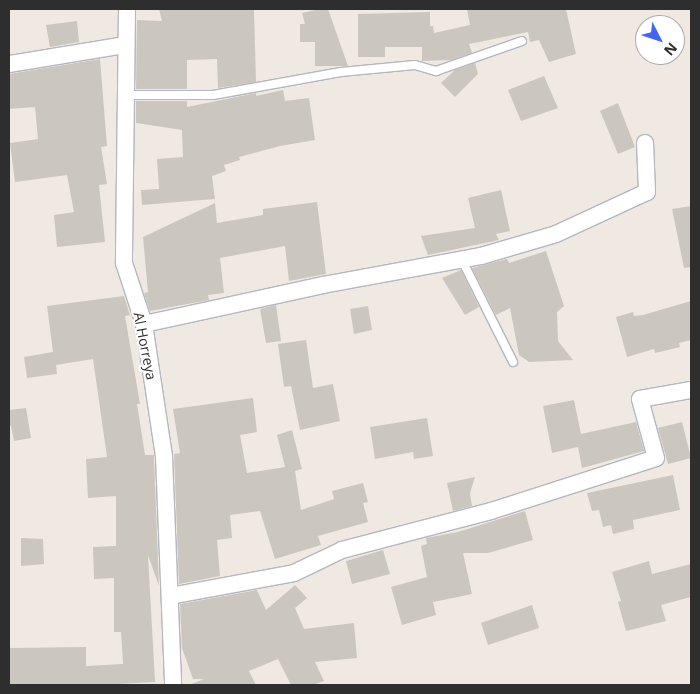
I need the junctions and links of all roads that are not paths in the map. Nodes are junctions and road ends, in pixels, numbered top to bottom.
1 (127, 9) edge
2 (522, 41) dead end
3 (125, 45) junction
4 (9, 64) edge
5 (125, 95) junction
6 (646, 143) dead end
7 (462, 260) junction
8 (144, 324) junction
9 (513, 362) dead end
10 (691, 390) edge
11 (170, 596) junction
12 (173, 685) edge

1 - 3 street, Al Horreya
2 - 5 lane
3 - 4 street
3 - 5 street, Al Horreya
5 - 8 street, Al Horreya
6 - 7 street
7 - 8 street
7 - 9 lane
8 - 11 street, Al Horreya
10 - 11 street
11 - 12 street, Al Horreya

